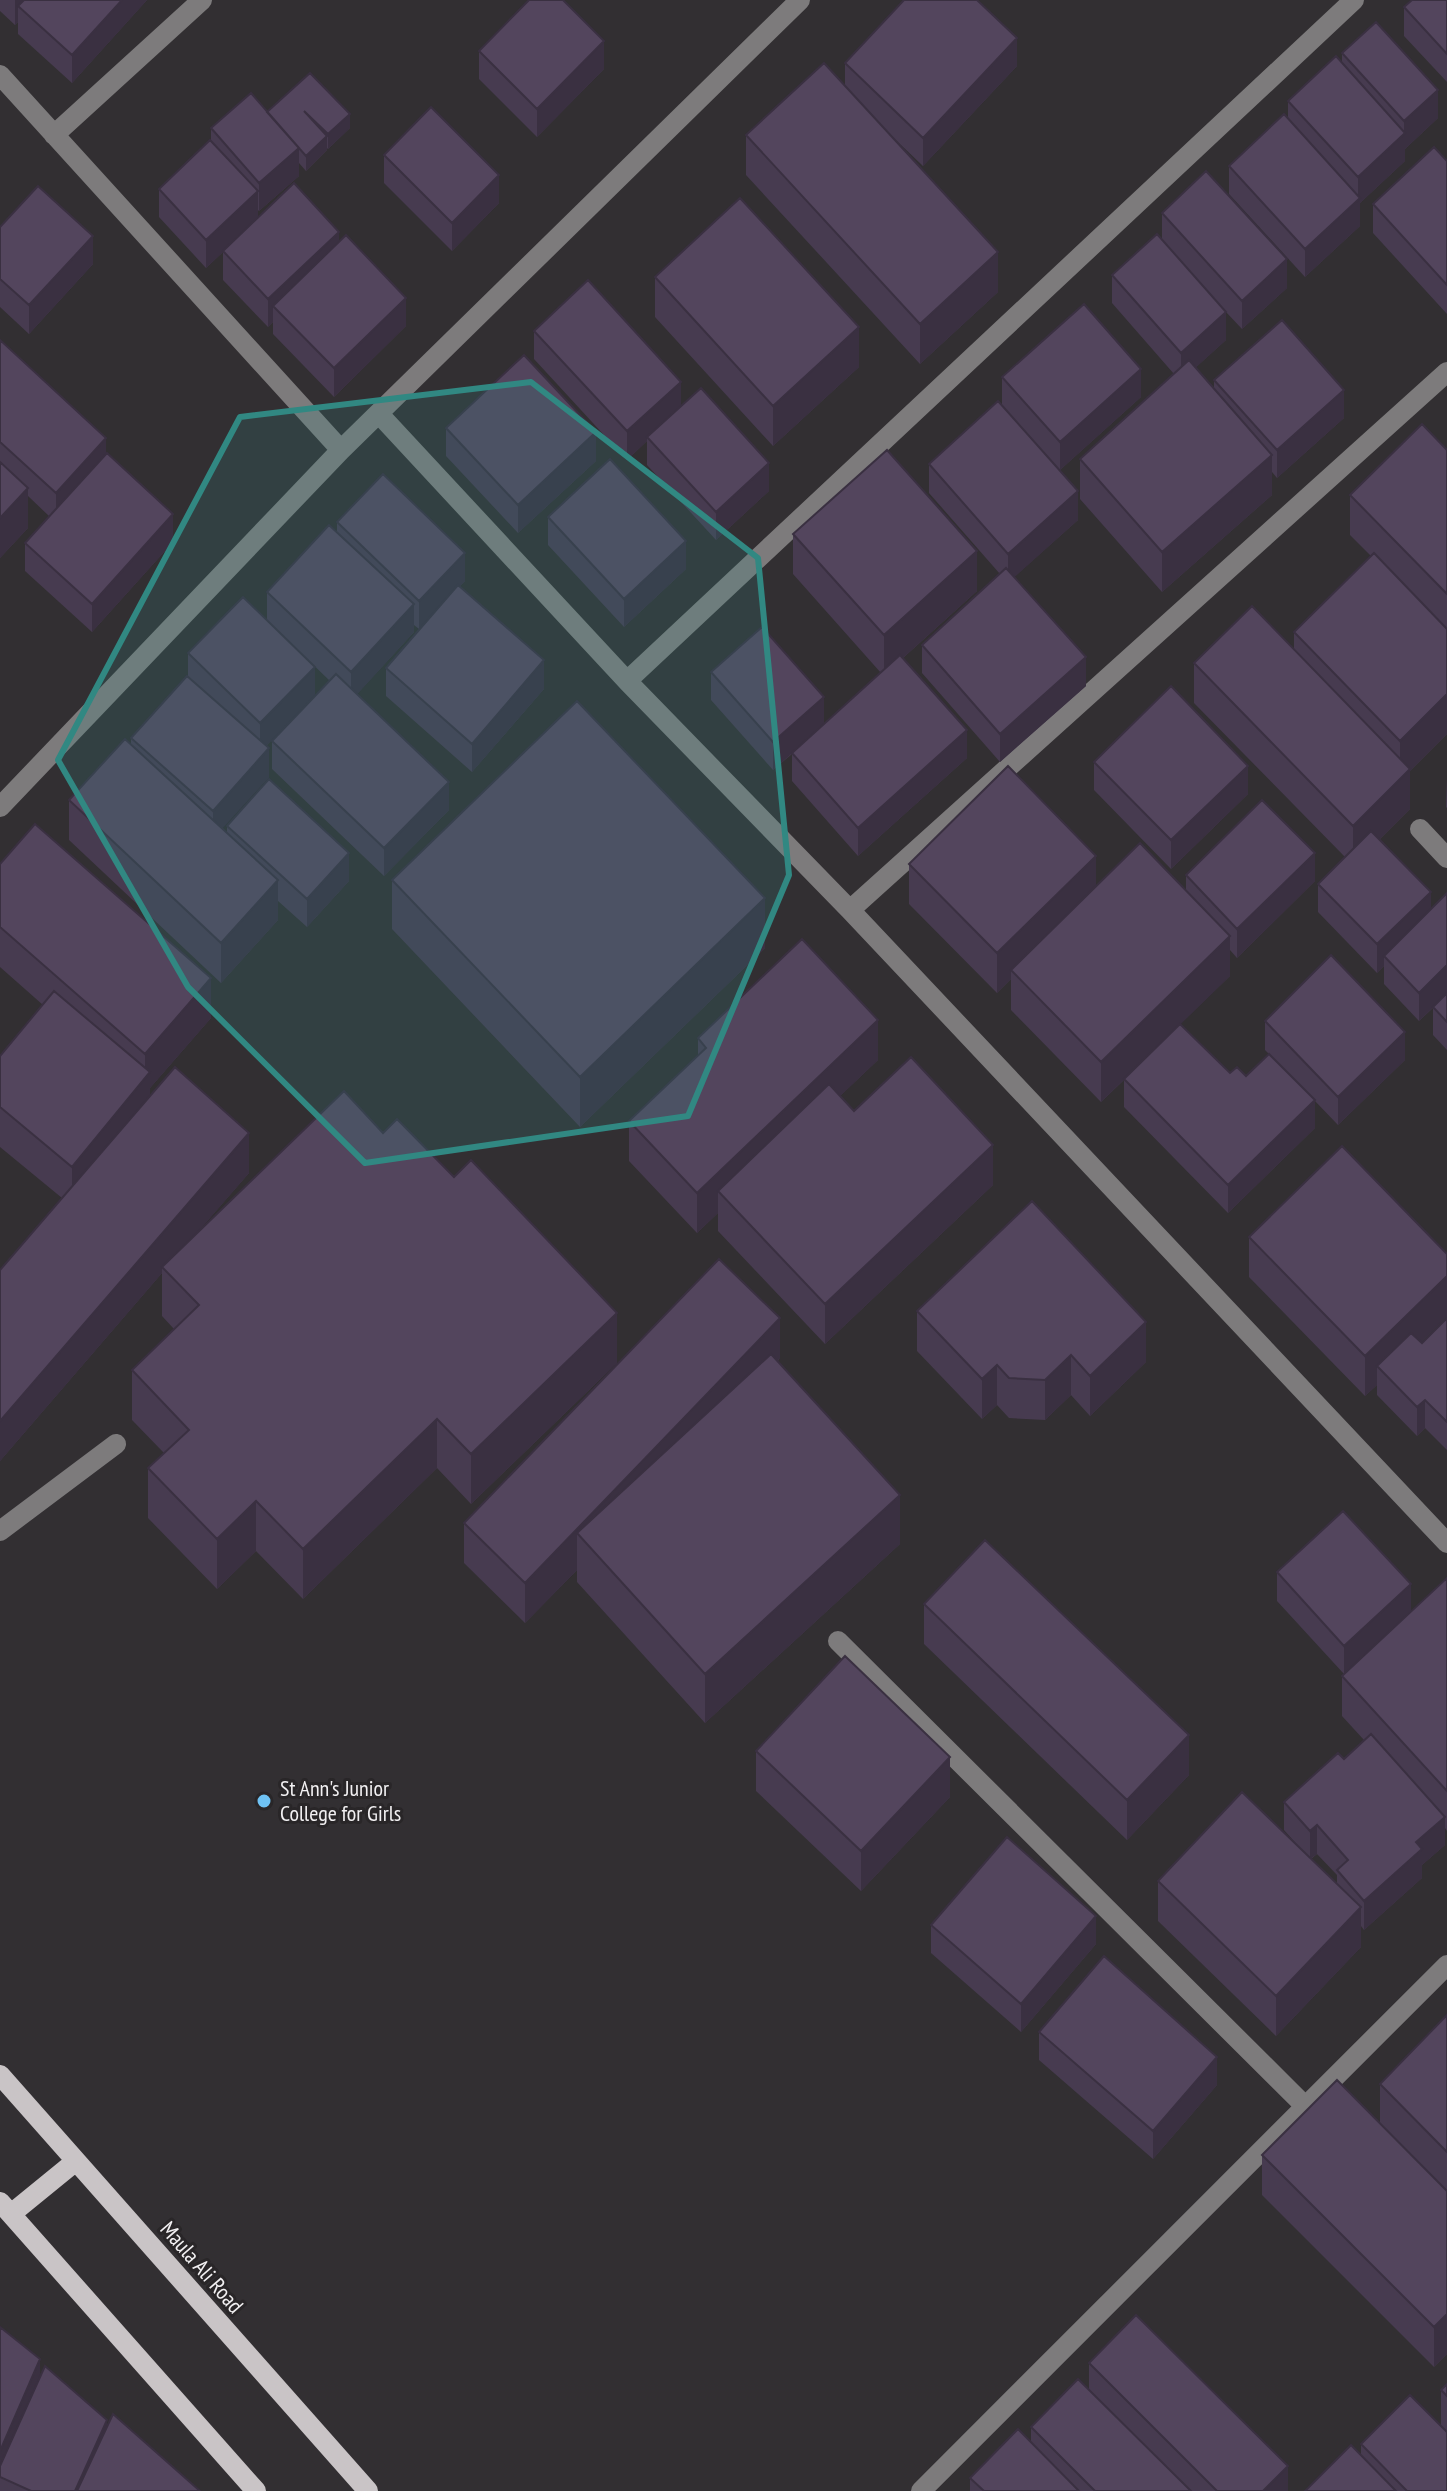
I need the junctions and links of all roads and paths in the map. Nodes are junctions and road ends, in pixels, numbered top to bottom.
1 (202, 0) edge
2 (800, 0) edge
3 (1354, 0) edge
4 (0, 75) edge
5 (54, 135) junction
6 (1447, 372) edge
7 (380, 415) junction
8 (341, 450) junction
9 (627, 681) junction
10 (0, 807) edge
11 (1420, 829) dead end
12 (1447, 858) edge
13 (850, 910) junction
14 (116, 1444) dead end
15 (0, 1531) edge
16 (1447, 1543) edge
17 (838, 1641) dead end
18 (1447, 1965) edge
19 (0, 2075) edge
20 (1305, 2106) junction
21 (76, 2161) junction
22 (5, 2208) edge
23 (256, 2491) edge
24 (368, 2491) edge
25 (921, 2491) edge

1 - 5 street
2 - 7 street
3 - 9 street
4 - 5 street
5 - 8 street
6 - 13 street
7 - 8 street
7 - 9 street
8 - 10 street
9 - 13 street
11 - 12 street
13 - 16 street
14 - 15 street
17 - 20 street
18 - 20 street
19 - 21 main road, Maula Ali Road
20 - 25 street
21 - 22 main road
21 - 24 main road, Maula Ali Road
22 - 23 main road

